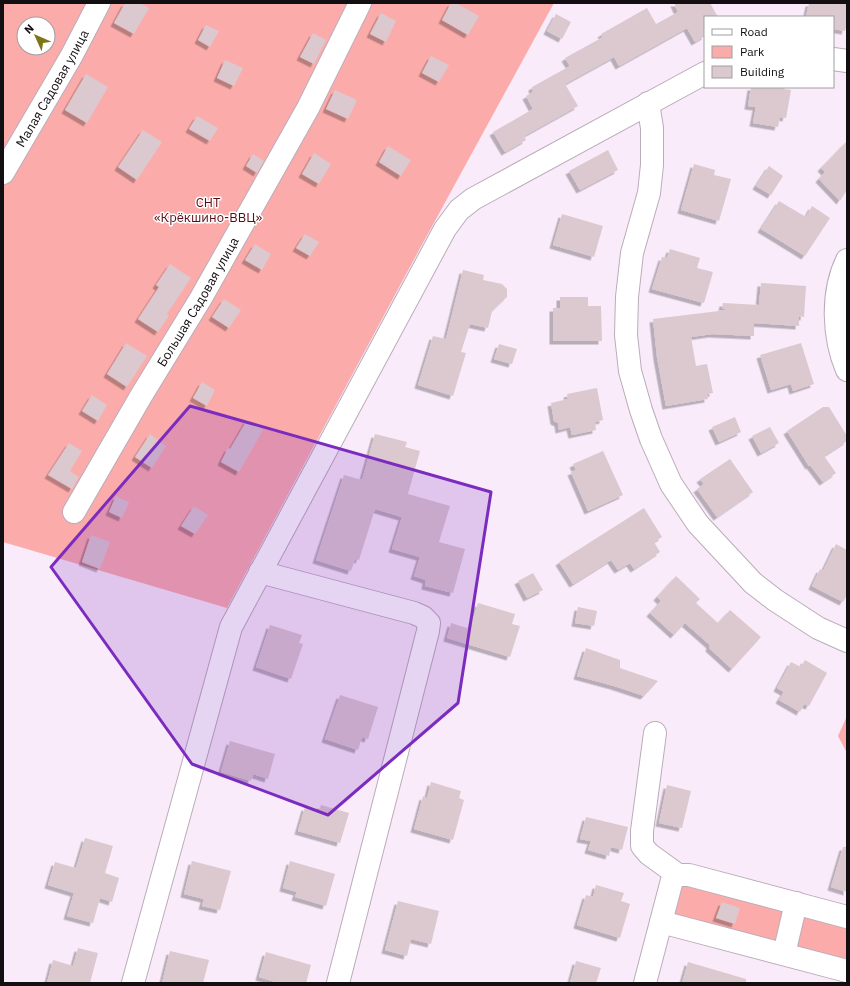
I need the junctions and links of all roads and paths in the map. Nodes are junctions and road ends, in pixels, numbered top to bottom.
1 (99, 3) edge
2 (360, 3) edge
3 (834, 59) edge
4 (847, 61) edge
5 (704, 74) edge
6 (648, 103) junction
7 (3, 173) edge
8 (847, 260) edge
9 (847, 370) edge
10 (74, 512) dead end
11 (260, 572) junction
12 (847, 641) edge
13 (655, 733) dead end
14 (678, 875) junction
15 (796, 903) junction
16 (847, 917) edge
17 (661, 922) junction
18 (784, 954) junction
19 (847, 971) edge
20 (133, 983) edge
21 (338, 983) edge
22 (645, 983) edge

1 - 7 street, Малая Садовая улица
2 - 10 street, Большая Садовая улица
3 - 4 street
5 - 6 street
6 - 11 street
6 - 12 street
8 - 9 street
11 - 20 street
11 - 21 street
13 - 14 street
14 - 15 street
14 - 17 street
15 - 16 street
15 - 18 street
17 - 18 street
17 - 22 street
18 - 19 street

